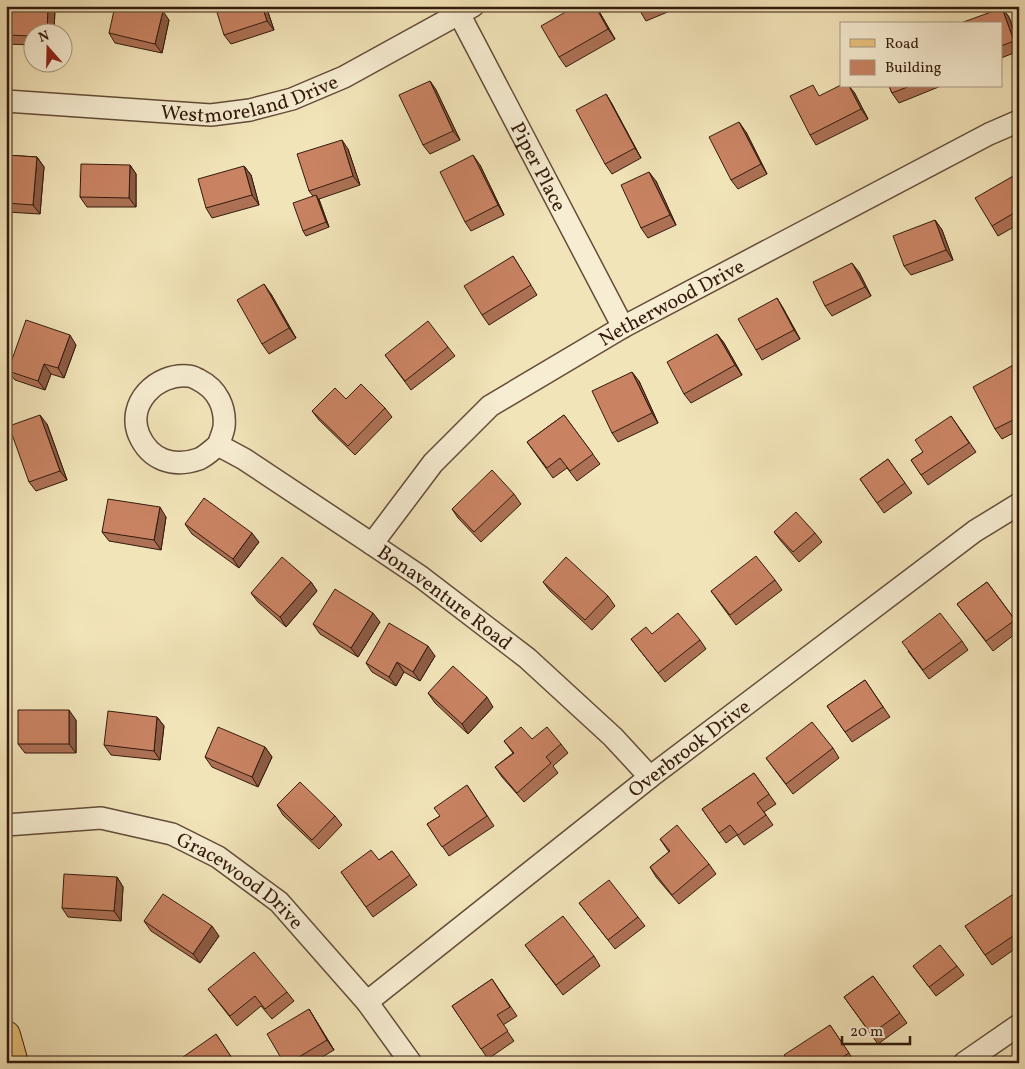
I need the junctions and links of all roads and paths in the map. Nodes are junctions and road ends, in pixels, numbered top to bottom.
1 (463, 9) edge
2 (6, 101) edge
3 (1019, 121) edge
4 (623, 327) junction
5 (218, 445) junction
6 (1019, 504) edge
7 (372, 544) junction
8 (650, 777) junction
9 (6, 825) edge
10 (366, 1002) junction
11 (1019, 1025) edge
12 (6, 1035) edge
13 (14, 1063) edge
14 (411, 1063) edge
15 (964, 1063) edge

1 - 2 street, Westmoreland Drive
1 - 4 street, Piper Place
3 - 4 street, Netherwood Drive
4 - 7 street, Netherwood Drive
5 - 5 street
5 - 7 street, Bonaventure Road
6 - 8 street, Overbrook Drive
7 - 8 street, Bonaventure Road
8 - 10 street, Overbrook Drive
9 - 10 street, Gracewood Drive
10 - 14 street, Gracewood Drive
11 - 15 street
12 - 13 main road

